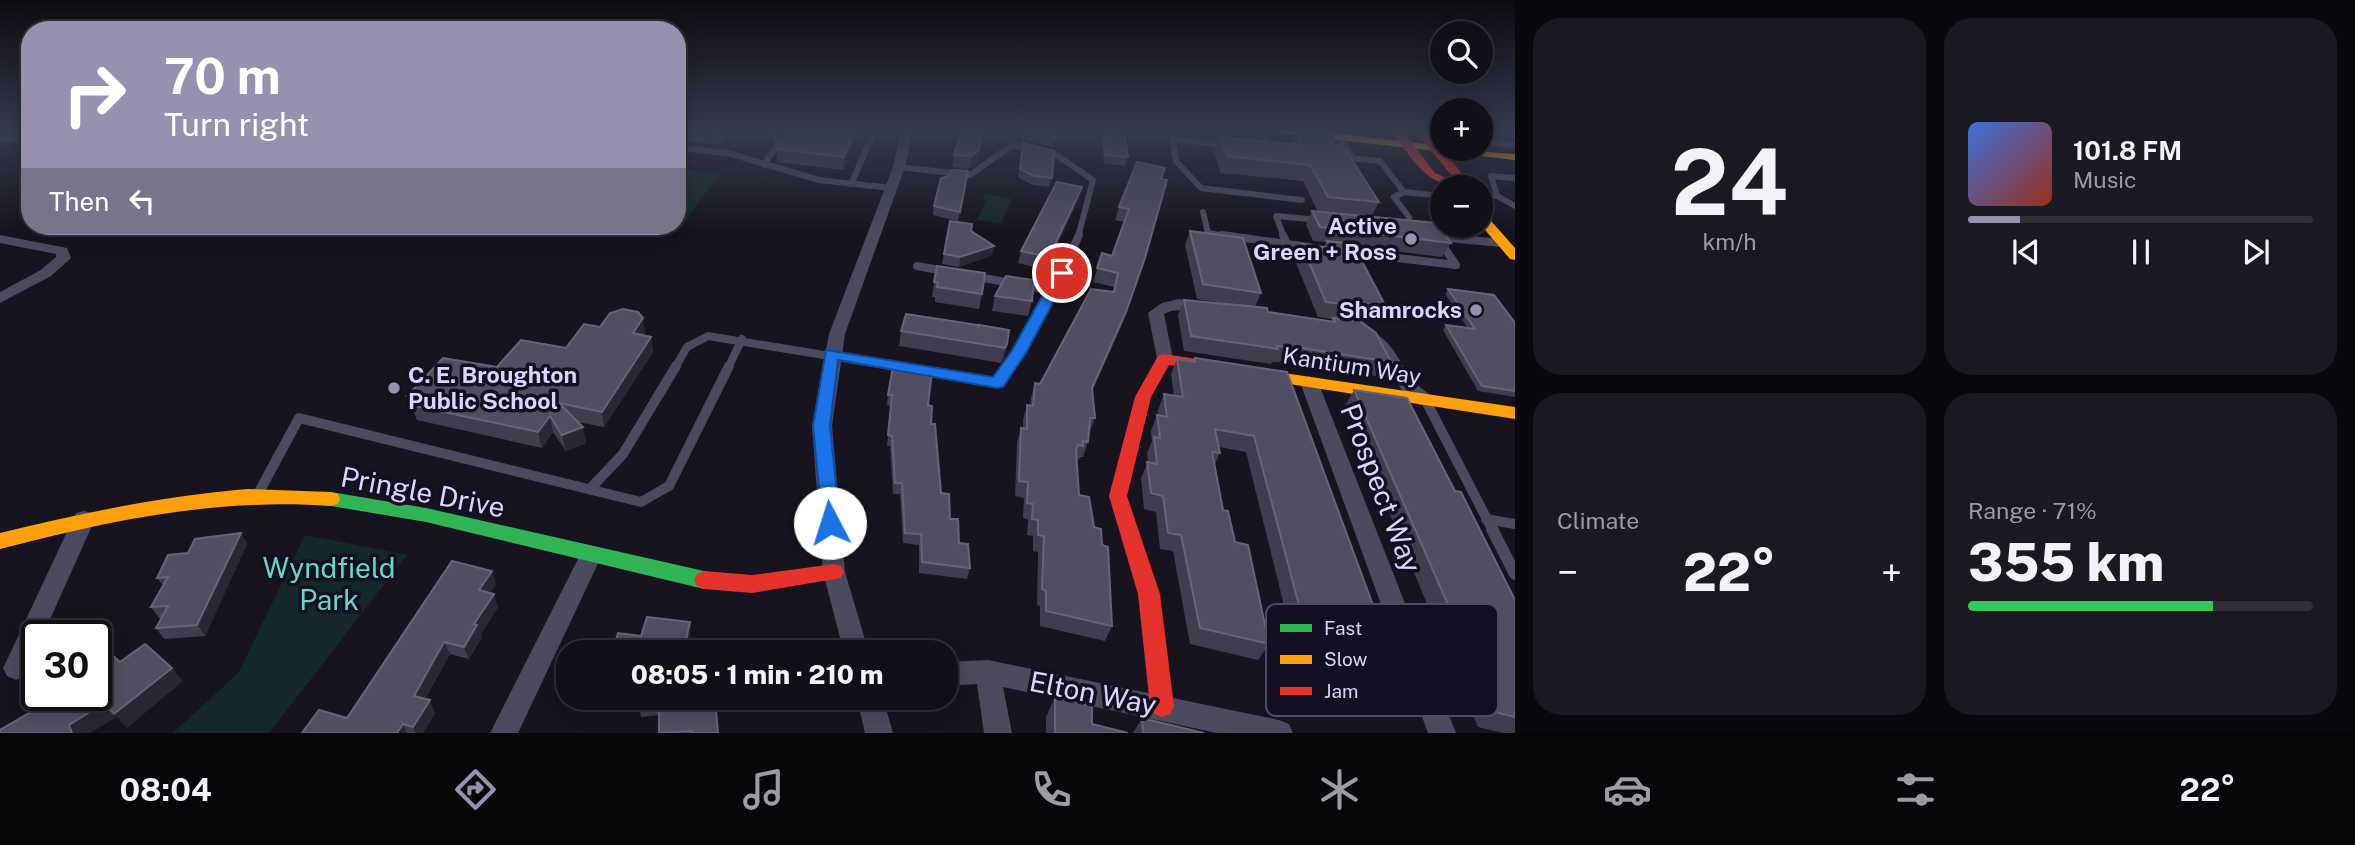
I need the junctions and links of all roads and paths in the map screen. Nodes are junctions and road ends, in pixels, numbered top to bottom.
1 (860, 164) edge
2 (985, 164) edge
3 (1070, 164) edge
4 (1179, 164) edge
5 (1382, 164) edge
6 (764, 165) edge
7 (899, 167) joint
8 (1515, 178) edge
9 (851, 184) junction
10 (891, 188) junction
11 (1430, 190) edge
12 (1404, 192) junction
13 (1493, 196) edge
14 (1497, 196) junction
15 (1302, 200) dead end
16 (1515, 206) edge
17 (1203, 212) dead end
18 (1409, 217) edge
19 (1328, 221) edge
20 (1493, 231) edge
21 (0, 239) edge
22 (1504, 243) junction
23 (1287, 244) junction
24 (1313, 247) edge
25 (1339, 251) edge
26 (1515, 256) edge
27 (917, 267) dead end
28 (949, 272) edge
29 (962, 275) edge
30 (1054, 291) junction
31 (0, 298) edge
32 (1220, 310) edge
33 (1357, 330) edge
34 (742, 339) junction
35 (831, 354) junction
36 (1164, 359) junction
37 (1309, 382) junction
38 (1426, 401) junction
39 (1515, 413) edge
40 (590, 489) junction
41 (258, 494) junction
42 (84, 519) junction
43 (1486, 519) junction
44 (1515, 524) edge
45 (0, 541) edge
46 (591, 555) junction
47 (834, 572) junction
48 (1515, 574) edge
49 (1394, 604) edge
50 (853, 640) edge
51 (16, 668) dead end
52 (988, 672) junction
53 (958, 673) edge
54 (1162, 706) junction
55 (873, 710) edge
56 (1437, 716) edge
57 (504, 733) edge
58 (879, 733) edge
59 (998, 733) edge
60 (1279, 733) edge
61 (1443, 733) edge

1 - 9 lane
2 - 7 lane
3 - 30 lane
4 - 15 lane
5 - 12 lane
6 - 9 lane
7 - 10 street
8 - 14 lane
9 - 10 lane
10 - 35 street
11 - 12 lane
12 - 18 lane
13 - 14 lane
14 - 16 lane
17 - 23 lane
19 - 23 lane
20 - 22 street
21 - 31 street
22 - 25 lane
22 - 26 street
23 - 24 lane
27 - 28 lane
29 - 30 lane
30 - 35 lane
32 - 36 street
33 - 38 street
34 - 35 lane
34 - 40 lane
34 - 40 lane
35 - 47 street
36 - 37 street, Kantium Way
36 - 54 street
37 - 38 street, Kantium Way
37 - 49 street, Prospect Way
38 - 39 street, Kantium Way
38 - 43 lane
40 - 41 lane
41 - 42 street, Pringle Drive
41 - 46 street, Pringle Drive
42 - 45 street, Pringle Drive
42 - 51 street
43 - 44 lane
43 - 48 lane
46 - 47 street, Pringle Drive
46 - 57 street
47 - 50 street
52 - 53 street, Elton Way
52 - 54 street, Elton Way
52 - 59 street
54 - 60 street, Elton Way
55 - 58 street
56 - 61 street, Prospect Way

